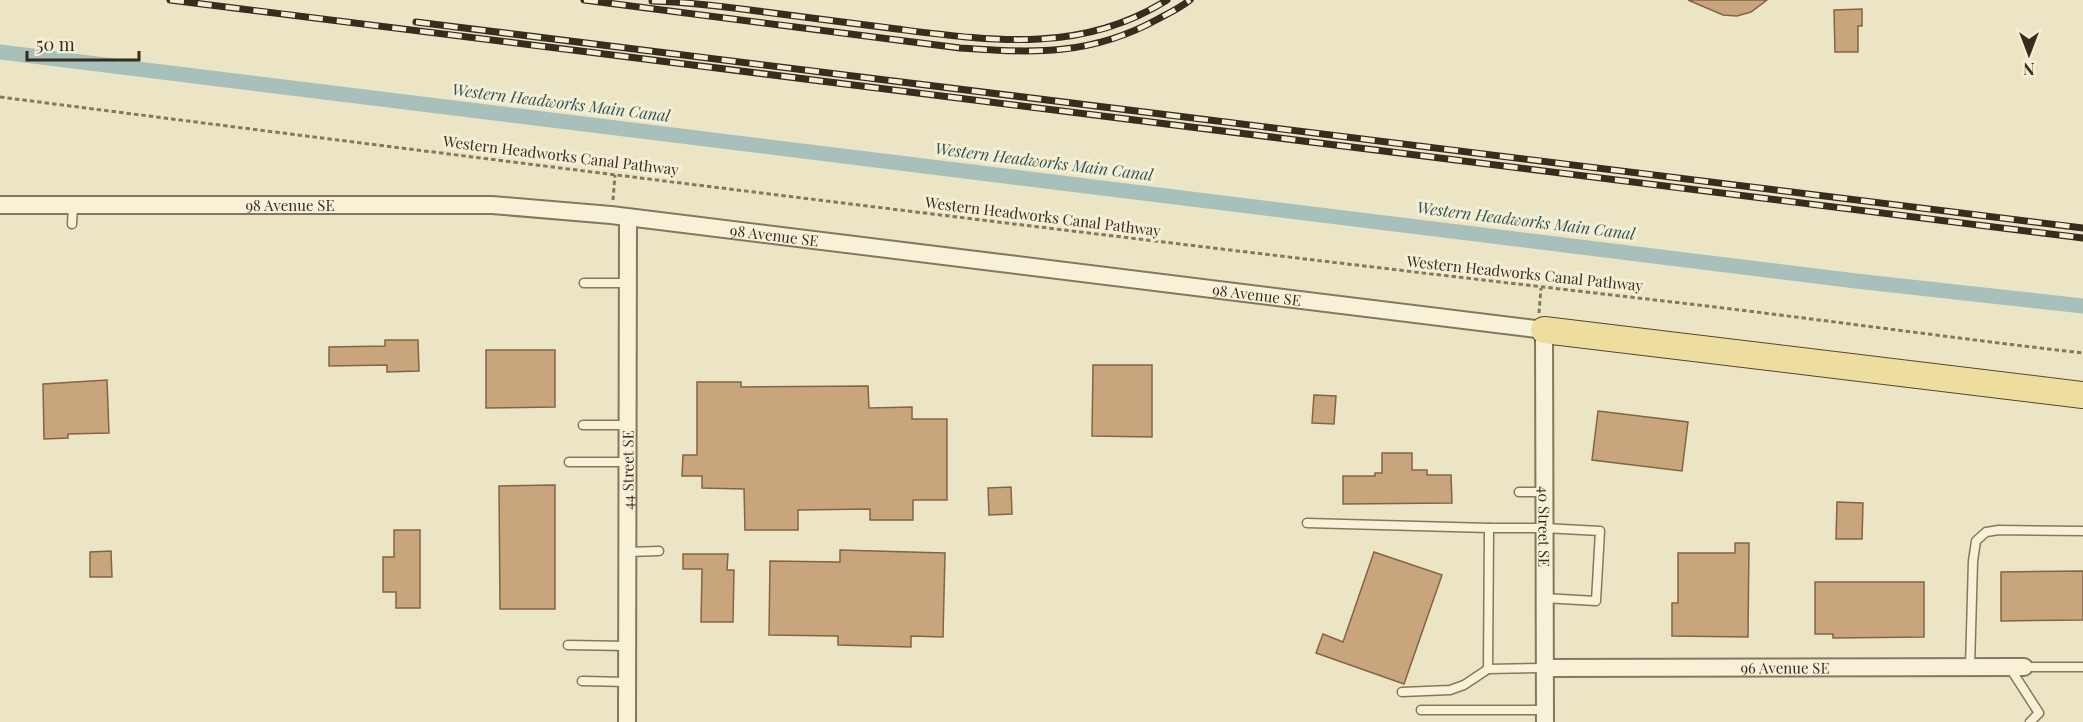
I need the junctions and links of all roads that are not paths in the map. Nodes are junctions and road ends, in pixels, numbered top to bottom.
1 (0, 205) edge
2 (73, 205) junction
3 (628, 218) junction
4 (72, 224) dead end
5 (584, 283) dead end
6 (628, 283) junction
7 (1544, 330) junction
8 (2083, 395) edge
9 (584, 425) dead end
10 (628, 425) junction
11 (569, 462) dead end
12 (628, 462) junction
13 (1519, 492) dead end
14 (1544, 492) junction
15 (1307, 523) dead end
16 (1489, 528) junction
17 (1544, 528) junction
18 (2083, 531) edge
19 (660, 551) dead end
20 (628, 552) junction
21 (1544, 598) junction
22 (567, 645) dead end
23 (628, 646) junction
24 (1970, 667) junction
25 (2017, 667) junction
26 (2083, 667) edge
27 (1545, 668) junction
28 (1488, 669) junction
29 (582, 681) dead end
30 (628, 682) junction
31 (1402, 692) dead end
32 (1421, 710) dead end
33 (1545, 716) edge
34 (627, 722) edge
35 (2030, 722) edge

1 - 2 street, 98 Avenue SE
2 - 3 street, 98 Avenue SE
2 - 4 lane
3 - 6 street, 44 Street SE
3 - 7 street, 98 Avenue SE
5 - 6 lane
6 - 10 street, 44 Street SE
7 - 8 main road
7 - 14 street, 40 Street SE
9 - 10 lane
10 - 12 street, 44 Street SE
11 - 12 lane
12 - 20 street, 44 Street SE
13 - 14 lane
14 - 17 street, 40 Street SE
15 - 16 lane
16 - 17 lane
16 - 28 lane
17 - 21 street, 40 Street SE
17 - 21 lane
18 - 24 lane
19 - 20 lane
20 - 23 street, 44 Street SE
21 - 27 street, 40 Street SE
22 - 23 lane
23 - 30 street, 44 Street SE
24 - 25 street, 96 Avenue SE
24 - 27 street, 96 Avenue SE
25 - 26 lane
25 - 35 lane
27 - 28 lane
27 - 33 street, 40 Street SE
28 - 31 lane
29 - 30 lane
30 - 34 street, 44 Street SE
32 - 33 lane

